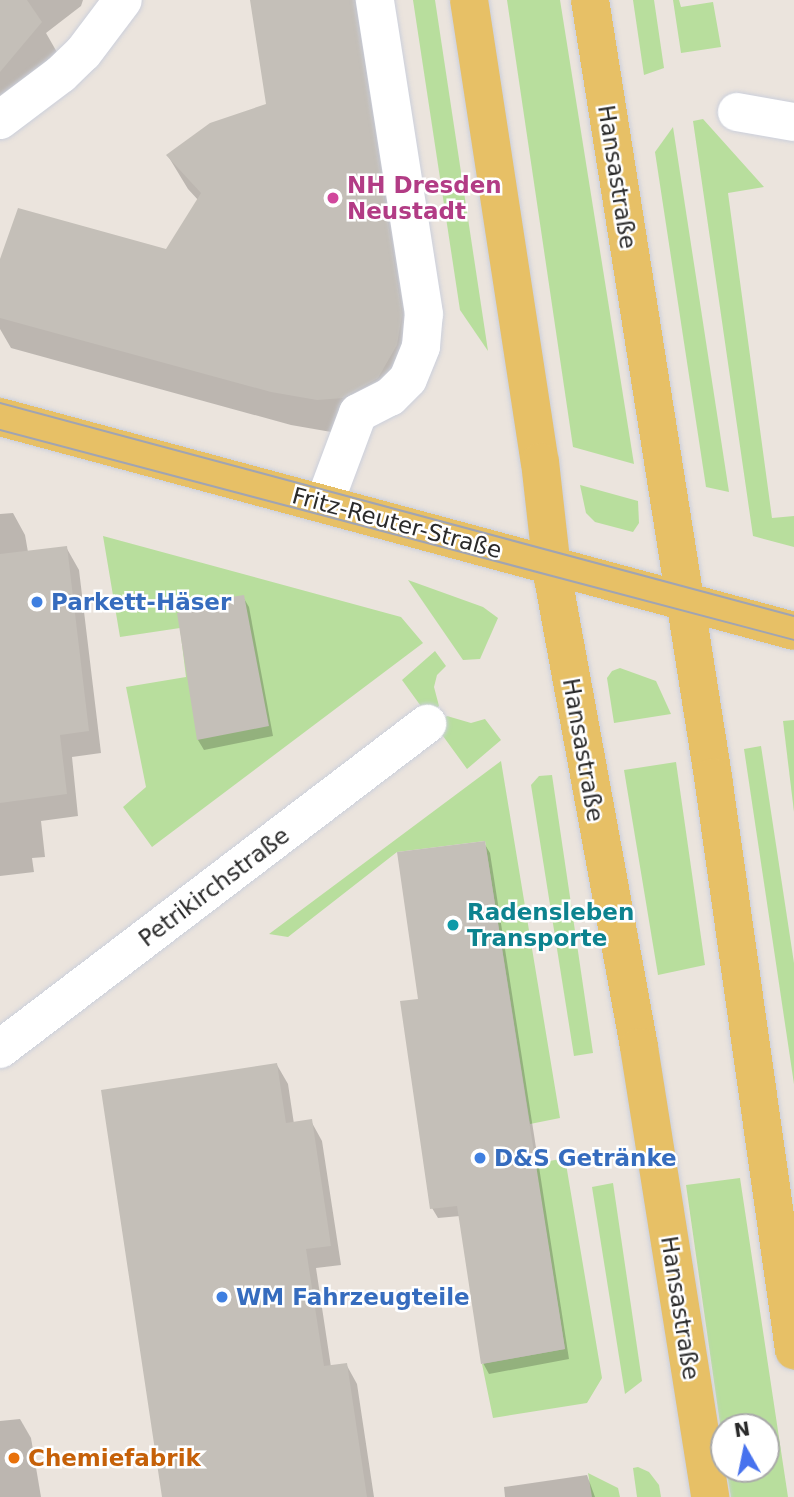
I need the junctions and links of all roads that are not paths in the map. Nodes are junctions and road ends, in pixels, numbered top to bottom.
1 (123, 0) edge
2 (375, 0) edge
3 (469, 0) edge
4 (590, 0) edge
5 (737, 112) dead end
6 (0, 120) edge
7 (794, 122) edge
8 (0, 417) edge
9 (324, 504) junction
10 (550, 564) junction
11 (685, 602) junction
12 (794, 631) edge
13 (427, 724) dead end
14 (0, 1049) edge
15 (794, 1350) edge
16 (710, 1497) edge

1 - 6 street
2 - 9 street
3 - 10 main road, Hansastraße
4 - 11 main road, Hansastraße
5 - 7 street
8 - 9 main road, Fritz-Reuter-Straße
9 - 10 main road, Fritz-Reuter-Straße
10 - 11 main road, Fritz-Reuter-Straße
10 - 16 main road, Hansastraße
11 - 12 main road, Fritz-Reuter-Straße
11 - 15 main road, Hansastraße
13 - 14 street, Petrikirchstraße

